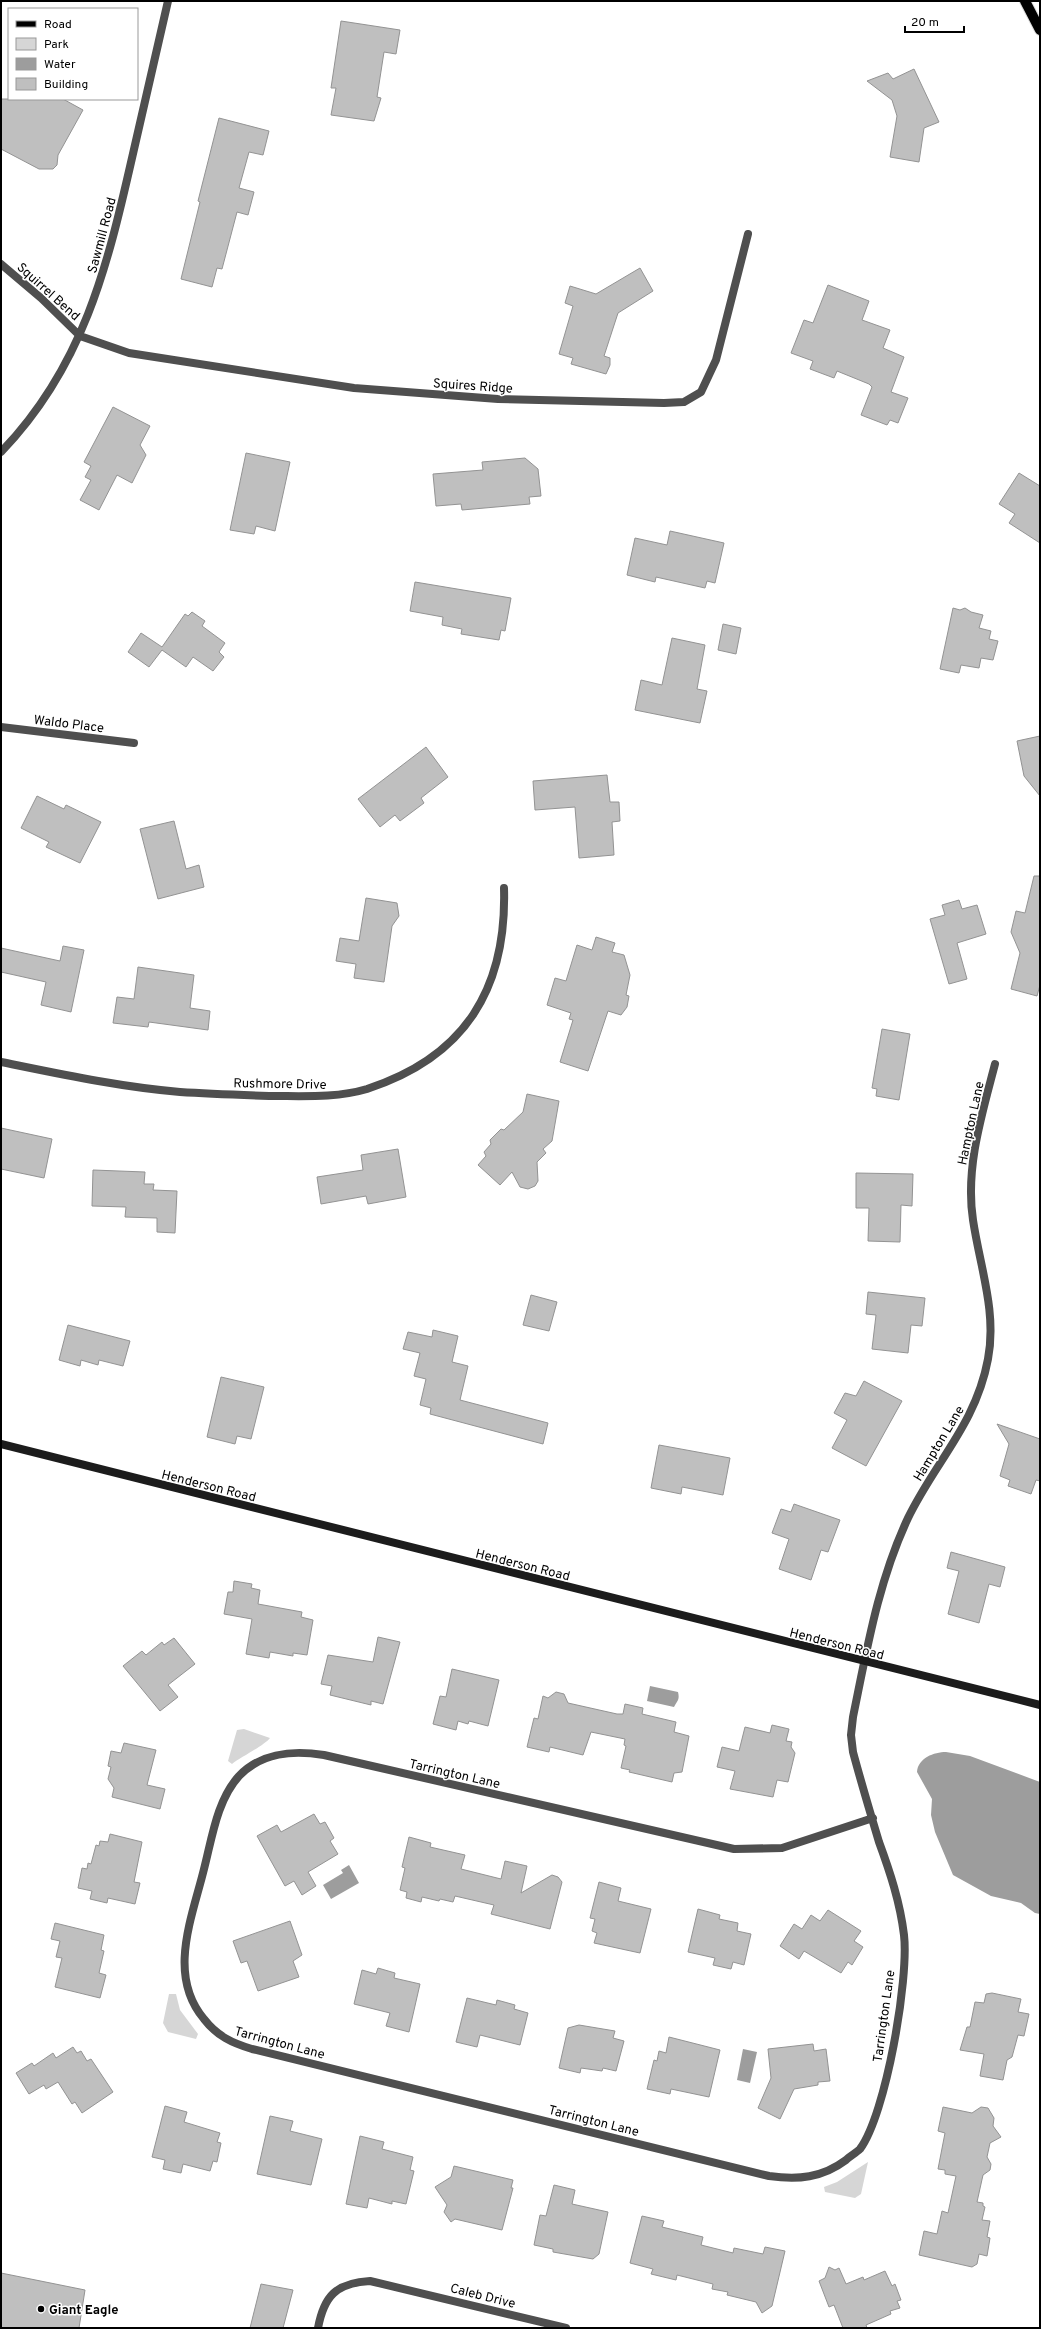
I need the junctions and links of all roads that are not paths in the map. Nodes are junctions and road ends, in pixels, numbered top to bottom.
1 (168, 1) edge
2 (1025, 1) edge
3 (1040, 30) edge
4 (748, 234) dead end
5 (1, 264) edge
6 (80, 336) junction
7 (1, 452) edge
8 (1, 727) edge
9 (134, 743) dead end
10 (504, 888) dead end
11 (1, 1062) edge
12 (996, 1064) dead end
13 (1, 1444) edge
14 (864, 1662) junction
15 (1040, 1705) edge
16 (873, 1818) junction
17 (318, 2328) edge
18 (566, 2328) edge

1 - 6 street, Sawmill Road
2 - 3 main road
4 - 6 street, Squires Ridge
5 - 6 street, Squirrel Bend
6 - 7 street, Sawmill Road
8 - 9 street, Waldo Place
10 - 11 street, Rushmore Drive
12 - 14 street, Hampton Lane
13 - 14 main road, Henderson Road
14 - 15 main road, Henderson Road
14 - 16 street, Tarrington Lane
16 - 16 street, Tarrington Lane
17 - 18 street, Caleb Drive

